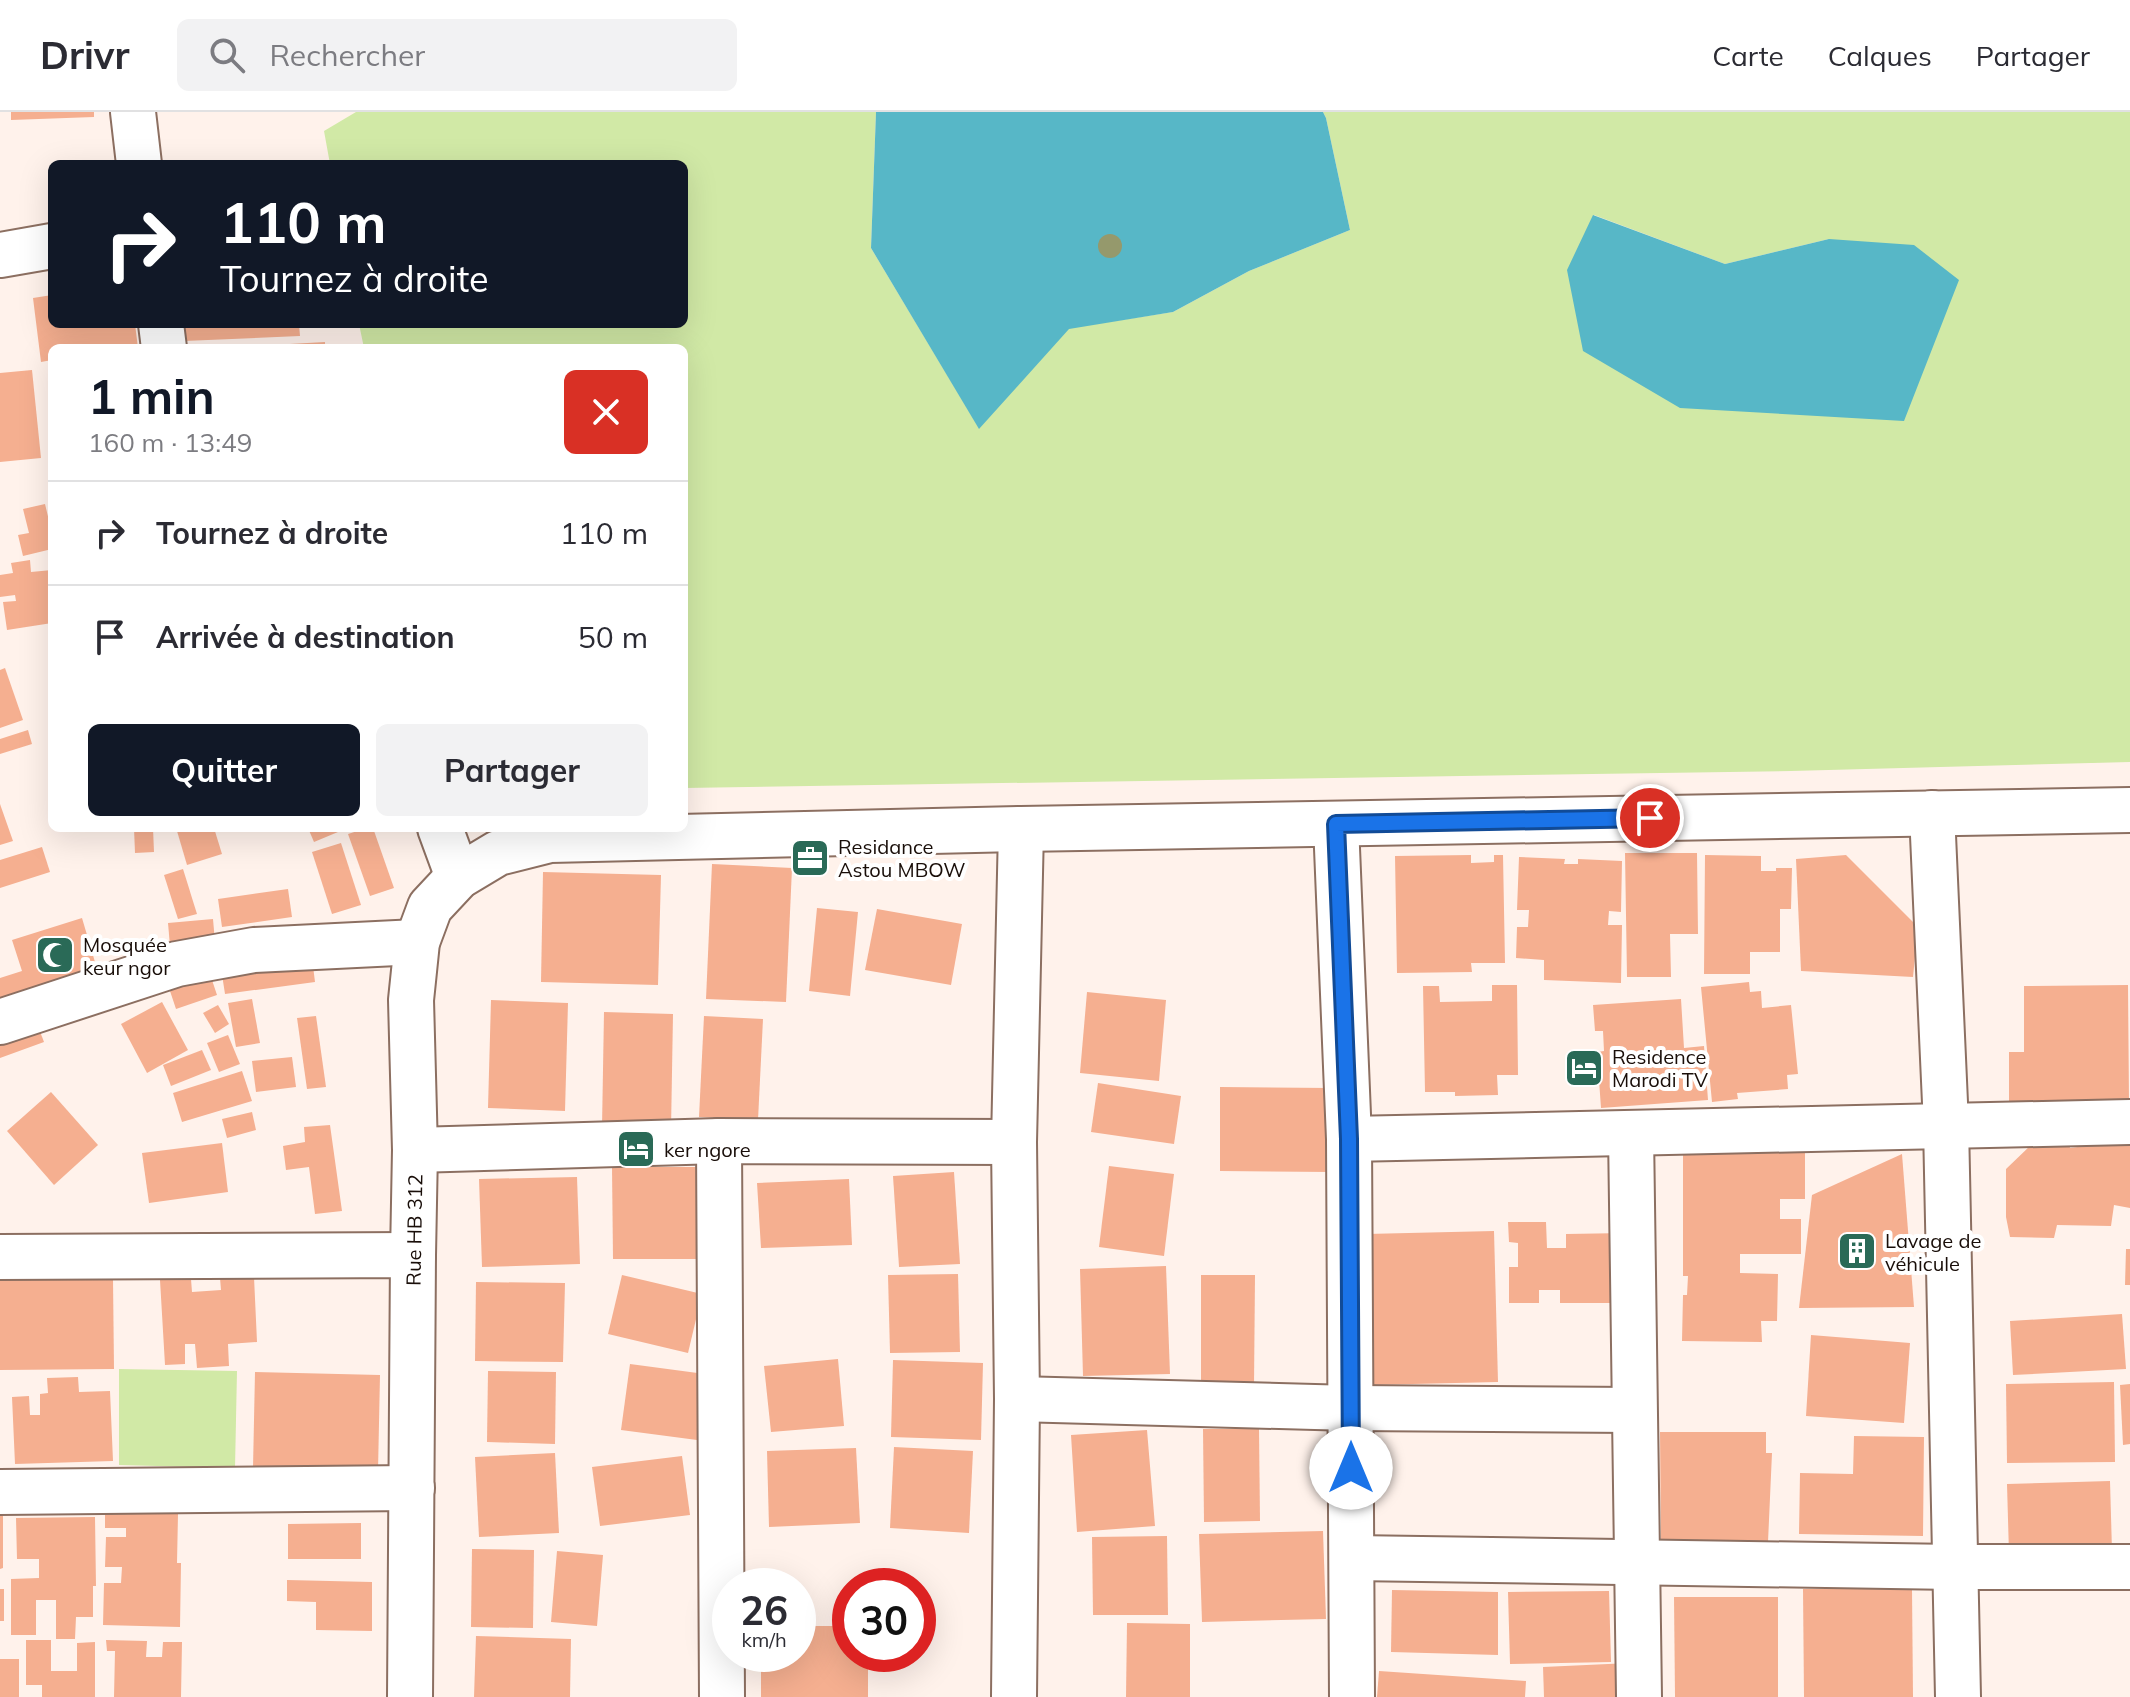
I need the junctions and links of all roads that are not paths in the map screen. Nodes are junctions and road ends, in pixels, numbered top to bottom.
1 (133, 112) edge
2 (139, 160) edge
3 (48, 247) edge
4 (0, 255) edge
5 (2130, 810) edge
6 (1932, 813) junction
7 (1336, 824) junction
8 (1021, 829) junction
9 (441, 832) edge
10 (458, 877) junction
11 (417, 942) junction
12 (0, 1022) edge
13 (2130, 1122) edge
14 (1946, 1125) junction
15 (1631, 1133) junction
16 (1349, 1139) junction
17 (719, 1141) junction
18 (1014, 1142) junction
19 (415, 1150) junction
20 (413, 1255) junction
21 (0, 1257) edge
22 (1017, 1399) junction
23 (1351, 1408) junction
24 (1634, 1410) junction
25 (412, 1488) junction
26 (0, 1492) edge
27 (1352, 1558) junction
28 (1636, 1563) junction
29 (1955, 1567) junction
30 (2130, 1567) edge
31 (410, 1697) edge
32 (722, 1697) edge
33 (1014, 1697) edge
34 (1352, 1697) edge
35 (1639, 1697) edge
36 (1958, 1697) edge

1 - 2 street
3 - 4 street
5 - 6 street, Rue HB 312
6 - 7 street, Rue HB 312
6 - 14 street
7 - 8 street, Rue HB 312
7 - 16 street
8 - 10 street, Rue HB 312
8 - 18 street
9 - 10 street
10 - 11 street, Rue HB 312
11 - 12 street
11 - 19 street, Rue HB 312
13 - 14 street
14 - 15 street
14 - 29 street
15 - 16 street
15 - 24 street
16 - 23 street
17 - 18 street
17 - 19 street
17 - 32 street
18 - 22 street
19 - 20 street, Rue HB 312
20 - 21 street
20 - 25 street, Rue HB 312
22 - 23 street
22 - 33 street
23 - 24 street
23 - 27 street
24 - 28 street
25 - 26 street
25 - 31 street, Rue HB 312
27 - 28 street
27 - 34 street
28 - 29 street
28 - 35 street
29 - 30 street
29 - 36 street

